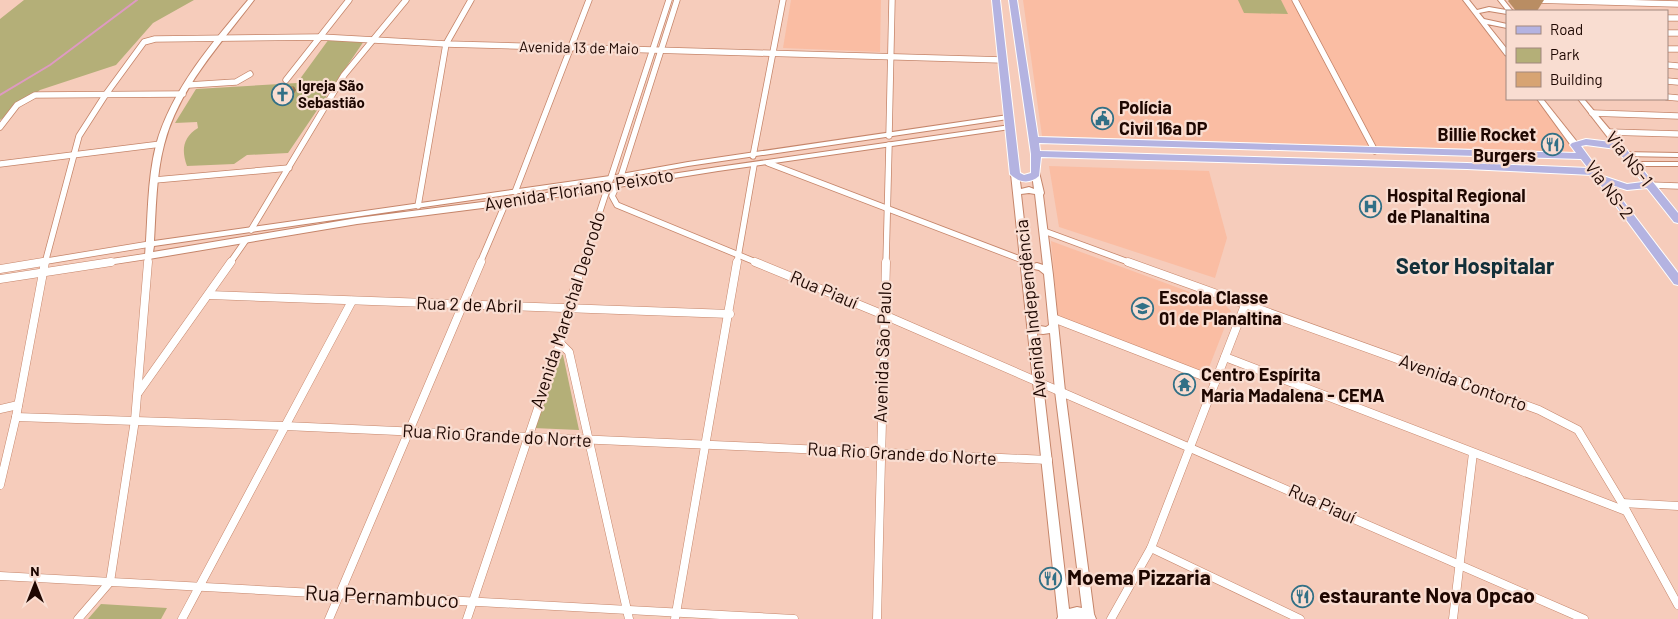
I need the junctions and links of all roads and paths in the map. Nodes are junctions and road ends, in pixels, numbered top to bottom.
1 (251, 0) edge
2 (349, 0) edge
3 (406, 0) edge
4 (471, 0) edge
5 (588, 0) edge
6 (669, 0) edge
7 (677, 0) edge
8 (784, 0) edge
9 (892, 0) edge
10 (996, 0) edge
11 (1295, 0) edge
12 (1466, 0) edge
13 (1535, 0) edge
14 (1678, 4) edge
15 (1013, 5) edge
16 (1476, 12) junction
17 (1506, 12) edge
18 (996, 13) junction
19 (1482, 21) junction
20 (1506, 26) edge
21 (320, 37) junction
22 (218, 39) junction
23 (374, 39) junction
24 (446, 44) junction
25 (571, 48) junction
26 (652, 50) junction
27 (661, 50) junction
28 (774, 53) junction
29 (1506, 53) edge
30 (890, 57) junction
31 (1002, 60) junction
32 (250, 74) dead end
33 (286, 80) dead end
34 (189, 85) junction
35 (1005, 87) junction
36 (1025, 87) junction
37 (106, 94) junction
38 (183, 94) junction
39 (1541, 100) edge
40 (1582, 100) edge
41 (1008, 102) junction
42 (1027, 103) junction
43 (1592, 113) junction
44 (1678, 116) edge
45 (1008, 117) junction
46 (0, 127) edge
47 (947, 127) junction
48 (1010, 127) junction
49 (1608, 132) junction
50 (1678, 134) edge
51 (889, 136) junction
52 (950, 136) junction
53 (1034, 140) junction
54 (1066, 141) junction
55 (840, 143) junction
56 (1138, 143) junction
57 (161, 144) junction
58 (1181, 144) junction
59 (1575, 144) junction
60 (889, 145) junction
61 (1194, 145) junction
62 (817, 146) junction
63 (1284, 148) junction
64 (1622, 150) junction
65 (1375, 151) junction
66 (844, 152) junction
67 (1475, 153) junction
68 (1036, 154) junction
69 (74, 155) junction
70 (821, 155) junction
71 (1067, 155) junction
72 (1678, 155) edge
73 (753, 156) junction
74 (1583, 156) junction
75 (1141, 157) junction
76 (1186, 158) junction
77 (1198, 158) junction
78 (719, 160) junction
79 (1295, 161) junction
80 (768, 163) junction
81 (0, 164) edge
82 (688, 164) junction
83 (1633, 164) junction
84 (1678, 164) edge
85 (754, 165) junction
86 (1467, 166) junction
87 (289, 168) junction
88 (718, 169) junction
89 (690, 173) junction
90 (1015, 174) junction
91 (1036, 174) junction
92 (1598, 175) junction
93 (621, 176) junction
94 (610, 178) junction
95 (155, 180) junction
96 (1649, 184) junction
97 (616, 185) junction
98 (1678, 186) edge
99 (607, 187) junction
100 (515, 192) junction
101 (1018, 192) junction
102 (1040, 193) junction
103 (612, 196) joint
104 (476, 201) junction
105 (506, 202) junction
106 (453, 205) junction
107 (418, 206) junction
108 (887, 208) junction
109 (1674, 210) edge
110 (385, 214) junction
111 (358, 217) junction
112 (1678, 220) edge
113 (251, 230) junction
114 (1044, 230) junction
115 (246, 240) junction
116 (150, 244) junction
117 (739, 255) junction
118 (149, 256) junction
119 (1025, 261) junction
120 (45, 262) junction
121 (0, 269) edge
122 (44, 271) junction
123 (1026, 273) junction
124 (1049, 275) junction
125 (0, 278) edge
126 (1678, 281) edge
127 (209, 295) junction
128 (352, 300) junction
129 (463, 304) junction
130 (1245, 305) junction
131 (568, 308) junction
132 (730, 314) junction
133 (884, 315) junction
134 (1054, 322) junction
135 (1032, 323) junction
136 (560, 343) junction
137 (1225, 357) junction
138 (1216, 381) junction
139 (1039, 383) junction
140 (1060, 391) junction
141 (138, 394) junction
142 (18, 405) junction
143 (0, 409) edge
144 (16, 417) junction
145 (136, 420) junction
146 (285, 426) junction
147 (408, 432) junction
148 (527, 438) junction
149 (590, 441) junction
150 (706, 445) junction
151 (1190, 447) junction
152 (880, 452) junction
153 (1473, 453) junction
154 (1048, 460) junction
155 (0, 485) edge
156 (1678, 506) edge
157 (1624, 507) junction
158 (1151, 548) junction
159 (1460, 564) junction
160 (0, 576) edge
161 (110, 582) junction
162 (200, 587) junction
163 (339, 595) junction
164 (473, 602) junction
165 (1678, 605) edge
166 (627, 614) edge
167 (676, 616) edge
168 (1091, 617) edge
169 (1063, 618) edge
170 (1113, 618) edge
171 (78, 619) edge
172 (182, 619) edge
173 (329, 619) edge
174 (467, 619) edge
175 (794, 619) edge
176 (877, 619) edge
177 (1300, 619) edge
178 (1453, 619) edge
179 (1584, 619) edge

1 - 22 street
2 - 21 street
3 - 23 street
4 - 24 street
5 - 25 street
6 - 26 street, Avenida Marechal Deorodo
7 - 27 street, Avenida Marechal Deorodo
8 - 28 street
9 - 30 street
10 - 15 main road
10 - 18 main road, Avenida Independência
11 - 65 street
12 - 16 street
13 - 14 street
15 - 18 main road
15 - 36 main road, Avenida Independência
16 - 17 street
16 - 19 street
18 - 31 main road, Avenida Independência
19 - 20 street
19 - 29 street
21 - 22 street, Avenida 13 de Maio
21 - 23 street, Avenida 13 de Maio
21 - 33 street
22 - 34 street
22 - 37 street, Avenida 13 de Maio
23 - 24 street, Avenida 13 de Maio
23 - 87 street
24 - 25 street, Avenida 13 de Maio
24 - 107 street
25 - 26 street, Avenida 13 de Maio
25 - 100 street
26 - 27 street, Avenida 13 de Maio
26 - 94 street, Avenida Marechal Deorodo
27 - 28 street, Avenida 13 de Maio
27 - 93 street, Avenida Marechal Deorodo
28 - 30 street, Avenida 13 de Maio
28 - 73 street
30 - 31 street, Avenida 13 de Maio
30 - 51 street
31 - 35 main road, Avenida Independência
32 - 34 street
34 - 38 street
35 - 36 main road
35 - 41 main road, Avenida Independência
36 - 42 main road, Avenida Independência
37 - 38 street
37 - 46 street
37 - 69 street
38 - 57 street
39 - 59 street, Via NS-2
40 - 43 street, Via NS-1
41 - 42 main road
41 - 45 main road, Avenida Independência
42 - 53 main road, Avenida Independência
43 - 44 street
43 - 49 street, Via NS-1
45 - 47 street, Avenida Floriano Peixoto
45 - 48 main road, Avenida Independência
47 - 51 street, Avenida Floriano Peixoto
47 - 52 street
48 - 52 street, Avenida Floriano Peixoto
48 - 90 main road, Avenida Independência
49 - 50 street
49 - 64 street, Via NS-1
51 - 55 street, Avenida Floriano Peixoto
52 - 60 street, Avenida Floriano Peixoto
53 - 54 main road
53 - 68 main road, Avenida Independência
54 - 56 main road
54 - 71 main road
55 - 62 street, Avenida Floriano Peixoto
55 - 66 street
56 - 58 main road
56 - 75 main road
57 - 69 street
57 - 95 street
58 - 61 main road
58 - 76 main road
59 - 64 main road
59 - 74 main road, Via NS-2
60 - 66 street, Avenida Floriano Peixoto
60 - 108 street, Avenida São Paulo
61 - 63 main road
61 - 77 main road
62 - 70 street
62 - 73 street, Avenida Floriano Peixoto
63 - 65 main road
63 - 79 main road
64 - 72 street
64 - 83 main road, Via NS-1
65 - 67 main road
66 - 70 street, Avenida Floriano Peixoto
67 - 74 main road
67 - 86 main road
68 - 71 main road
68 - 91 main road, Avenida Independência
69 - 81 street
69 - 120 street
70 - 80 street, Avenida Floriano Peixoto
71 - 75 main road
73 - 78 street, Avenida Floriano Peixoto
74 - 92 main road, Via NS-2
75 - 76 main road
76 - 77 main road
77 - 79 main road
78 - 82 street, Avenida Floriano Peixoto
78 - 88 street
79 - 86 main road
80 - 85 street, Avenida Floriano Peixoto
80 - 108 street
82 - 89 street
82 - 93 street, Avenida Floriano Peixoto
83 - 84 street
83 - 96 main road, Via NS-1
85 - 88 street, Avenida Floriano Peixoto
85 - 117 street
86 - 92 main road
87 - 95 street
87 - 113 street
88 - 89 street, Avenida Floriano Peixoto
89 - 97 street, Avenida Floriano Peixoto
90 - 91 main road
90 - 101 street, Avenida Independência
91 - 102 street, Avenida Independência
92 - 96 main road
92 - 126 main road, Via NS-2
93 - 94 street, Avenida Floriano Peixoto
93 - 97 street, Avenida Marechal Deorodo
94 - 99 street, Avenida Marechal Deorodo
94 - 100 street, Avenida Floriano Peixoto
95 - 116 street
96 - 98 street
96 - 109 main road, Via NS-1
97 - 99 street, Avenida Floriano Peixoto
97 - 103 street, Avenida Marechal Deorodo
99 - 105 street, Avenida Floriano Peixoto
99 - 131 street, Avenida Marechal Deorodo
100 - 104 street, Avenida Floriano Peixoto
101 - 102 street
101 - 119 street, Avenida Independência
102 - 114 street, Avenida Independência
103 - 117 street, Rua Piauí
104 - 105 street, Avenida Floriano Peixoto
104 - 106 street, Avenida Floriano Peixoto
105 - 129 street
106 - 107 street, Avenida Floriano Peixoto
106 - 110 street, Avenida Floriano Peixoto
107 - 110 street, Avenida Floriano Peixoto
108 - 119 street
108 - 133 street, Avenida São Paulo
109 - 112 main road, Via NS-1
110 - 111 street, Avenida Floriano Peixoto
111 - 113 street, Avenida Floriano Peixoto
111 - 115 street, Avenida Floriano Peixoto
113 - 116 street, Avenida Floriano Peixoto
114 - 124 street, Avenida Independência
114 - 130 street, Avenida Contorto
115 - 118 street, Avenida Floriano Peixoto
115 - 127 street
116 - 118 street
116 - 120 street, Avenida Floriano Peixoto
117 - 132 street
117 - 133 street, Rua Piauí
118 - 122 street, Avenida Floriano Peixoto
118 - 141 street
119 - 123 street, Avenida Independência
120 - 121 street, Avenida Floriano Peixoto
120 - 122 street
122 - 125 street, Avenida Floriano Peixoto
122 - 142 street
123 - 124 street
123 - 135 street, Avenida Independência
124 - 134 street, Avenida Independência
127 - 128 street, Rua 2 de Abril
127 - 141 street
128 - 129 street, Rua 2 de Abril
128 - 146 street
129 - 131 street, Rua 2 de Abril
129 - 147 street
130 - 137 street
130 - 157 street, Avenida Contorto
131 - 132 street, Rua 2 de Abril
131 - 136 street, Avenida Marechal Deorodo
132 - 150 street
133 - 139 street, Rua Piauí
133 - 152 street, Avenida São Paulo
134 - 135 street
134 - 138 street
134 - 140 street, Avenida Independência
135 - 139 street, Avenida Independência
136 - 148 street, Avenida Marechal Deorodo
136 - 149 street
137 - 138 street
137 - 153 street
138 - 151 street
139 - 140 street, Rua Piauí
139 - 154 street, Avenida Independência
140 - 151 street, Rua Piauí
140 - 168 street, Avenida Independência
141 - 145 street
142 - 143 street
142 - 144 street
144 - 145 street, Rua Rio Grande do Norte
144 - 155 street
145 - 146 street, Rua Rio Grande do Norte
145 - 161 street
146 - 147 street, Rua Rio Grande do Norte
146 - 162 street
147 - 148 street, Rua Rio Grande do Norte
147 - 163 street
148 - 149 street, Rua Rio Grande do Norte
148 - 164 street, Avenida Marechal Deorodo
149 - 150 street, Rua Rio Grande do Norte
149 - 166 street
150 - 152 street, Rua Rio Grande do Norte
150 - 167 street
151 - 158 street
151 - 159 street, Rua Piauí
152 - 154 street, Rua Rio Grande do Norte
152 - 176 street, Avenida São Paulo
153 - 157 street
153 - 159 street
154 - 169 street, Avenida Independência
156 - 157 street
157 - 165 street, Avenida Contorto
158 - 170 street
158 - 177 street
159 - 178 street
159 - 179 street, Rua Piauí
160 - 161 street, Rua Pernambuco
161 - 162 street, Rua Pernambuco
161 - 171 street
162 - 163 street, Rua Pernambuco
162 - 172 street
163 - 164 street, Rua Pernambuco
163 - 173 street
164 - 166 street, Rua Pernambuco
164 - 174 street, Avenida Marechal Deorodo
166 - 167 street, Rua Pernambuco
167 - 175 street, Rua Pernambuco
168 - 169 street

